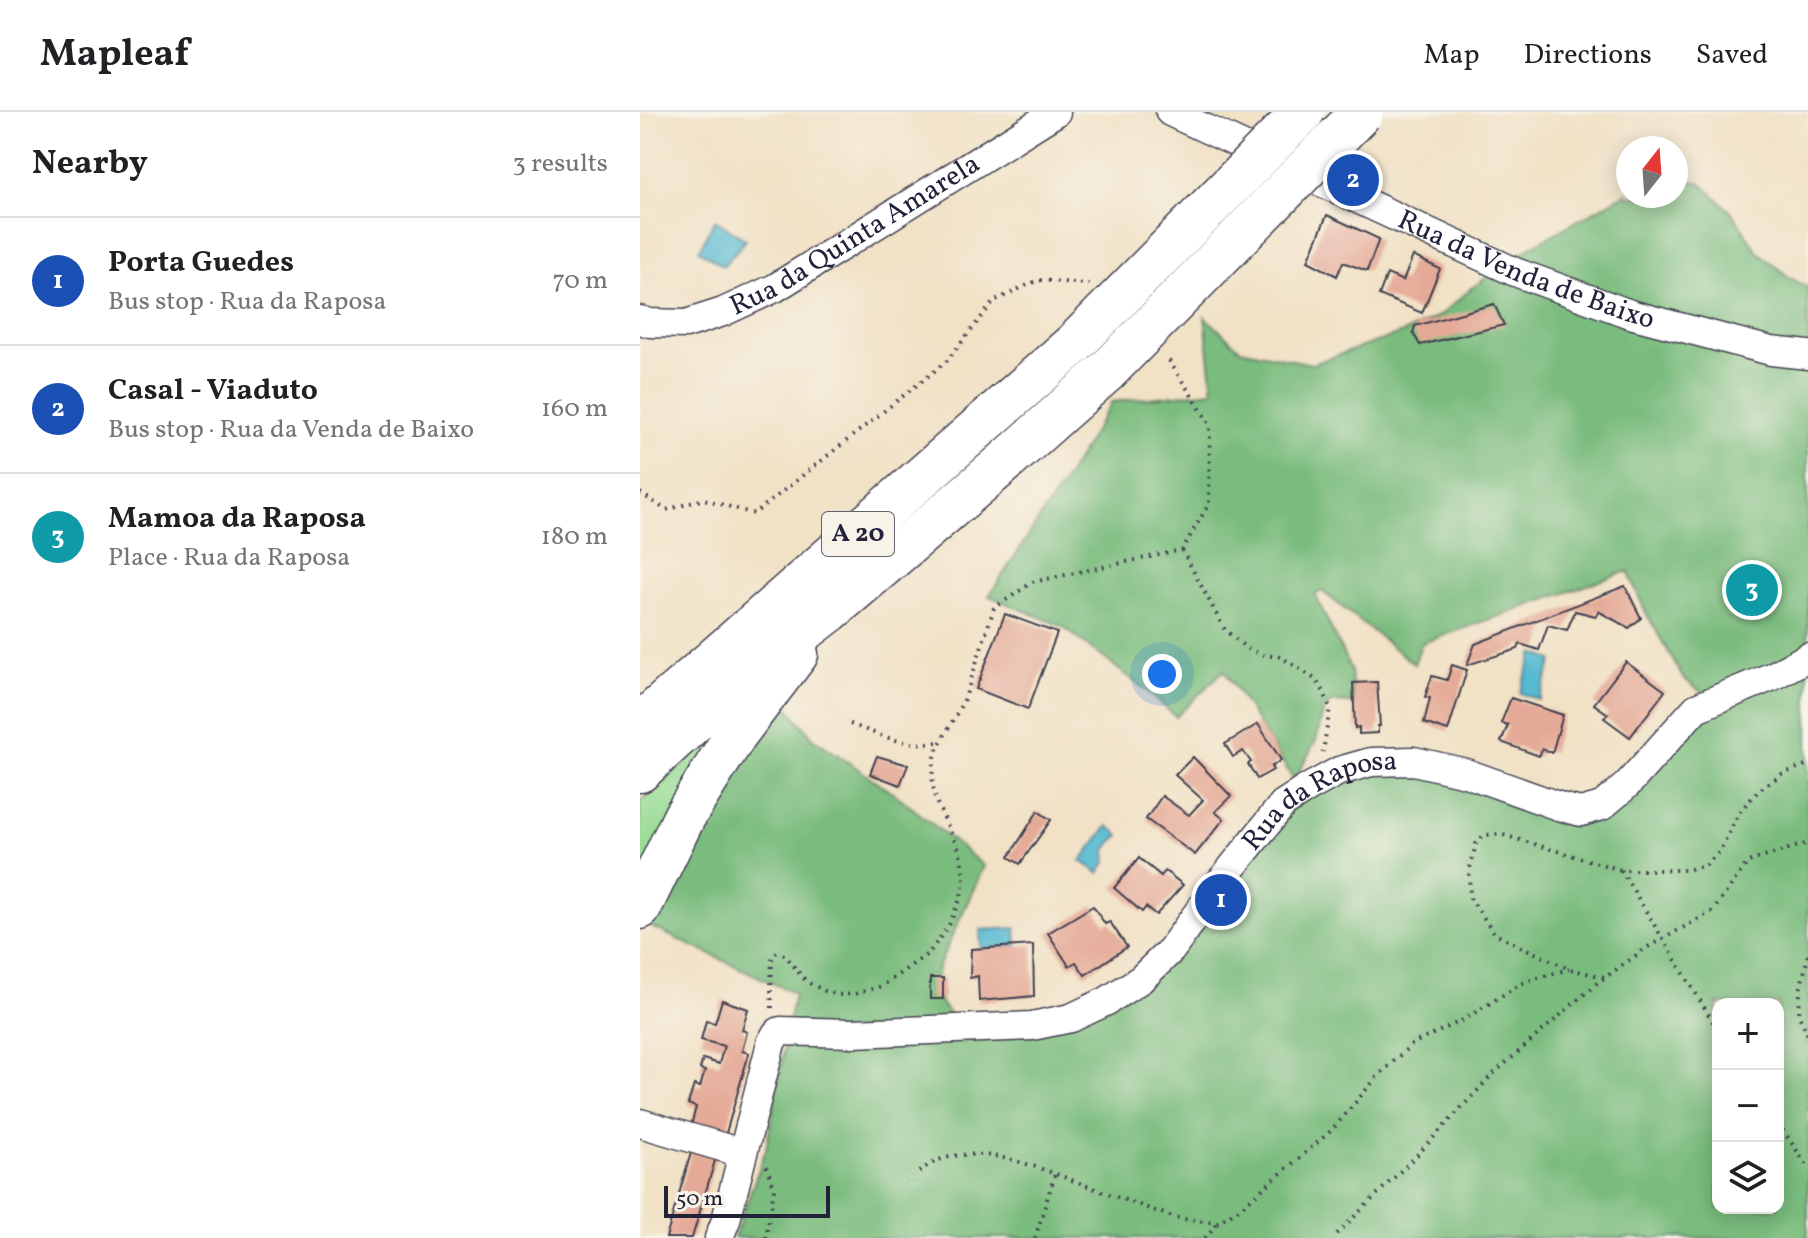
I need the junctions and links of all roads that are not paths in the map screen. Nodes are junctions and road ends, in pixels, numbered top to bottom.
1 (1056, 112) edge
2 (1170, 112) edge
3 (1303, 112) edge
4 (1362, 112) edge
5 (640, 320) edge
6 (1808, 355) edge
7 (830, 611) junction
8 (1808, 657) edge
9 (640, 724) edge
10 (640, 771) edge
11 (640, 908) edge
12 (640, 1123) edge
13 (742, 1153) junction
14 (719, 1238) edge

1 - 5 street, Rua da Quinta Amarela
2 - 6 street, Rua da Venda de Baixo
3 - 9 highway, A 20, bridge
4 - 7 highway, A 20, bridge
7 - 10 highway, A 20
7 - 11 highway
8 - 13 street, Rua da Raposa
12 - 13 street
13 - 14 street

